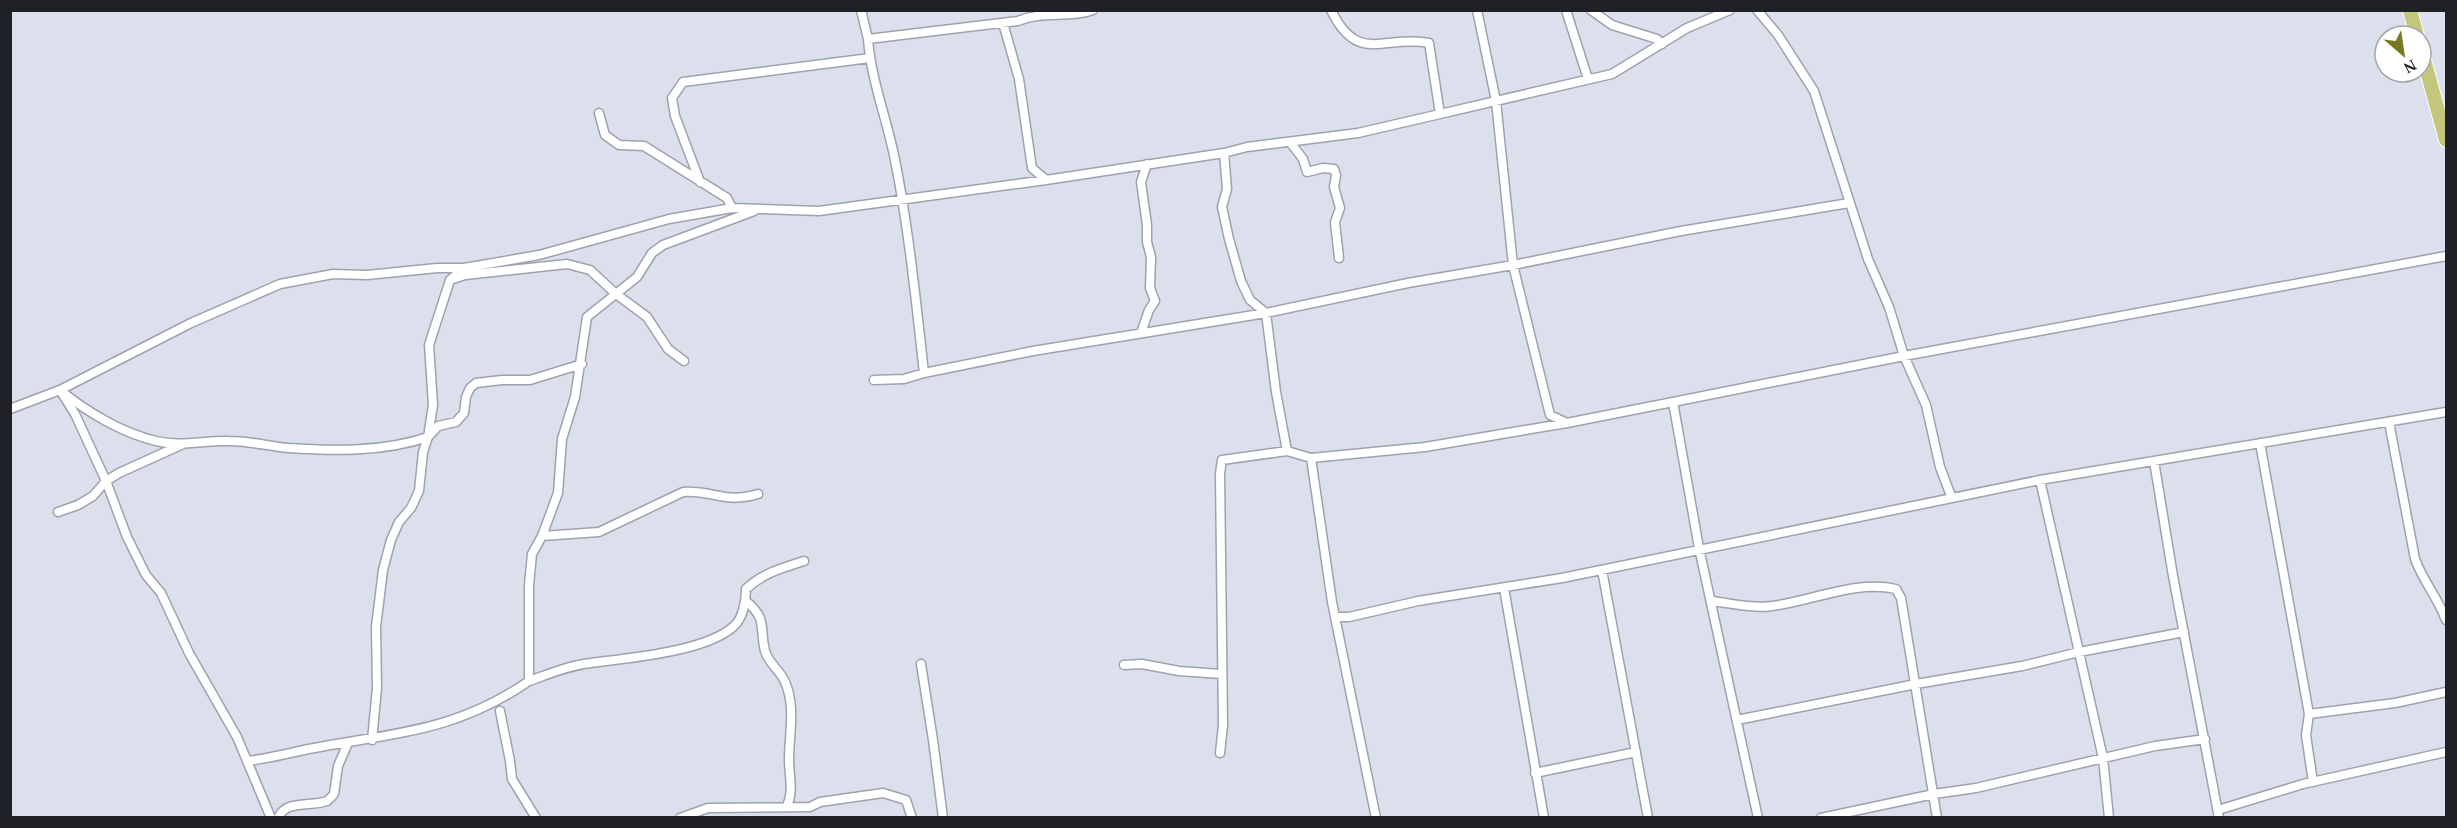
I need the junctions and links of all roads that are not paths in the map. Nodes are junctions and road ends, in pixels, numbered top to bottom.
1 (861, 10) edge
2 (1093, 10) edge
3 (1331, 10) edge
4 (1477, 10) edge
5 (1566, 10) edge
6 (1591, 10) edge
7 (1730, 10) edge
8 (1757, 10) edge
9 (1003, 23) junction
10 (868, 39) junction
11 (1662, 44) junction
12 (870, 58) junction
13 (1588, 79) junction
14 (2431, 84) edge
15 (1496, 101) junction
16 (599, 113) dead end
17 (1440, 114) junction
18 (2446, 140) edge
19 (1290, 142) junction
20 (1224, 153) junction
21 (1147, 164) junction
22 (1046, 180) junction
23 (700, 182) junction
24 (901, 199) junction
25 (1849, 203) junction
26 (732, 208) junction
27 (757, 209) junction
28 (2446, 256) edge
29 (1339, 258) dead end
30 (1514, 265) junction
31 (464, 268) junction
32 (450, 280) junction
33 (616, 294) junction
34 (1266, 313) junction
35 (1141, 333) junction
36 (1904, 356) junction
37 (684, 361) dead end
38 (582, 364) junction
39 (924, 373) junction
40 (874, 380) dead end
41 (60, 390) junction
42 (1673, 402) junction
43 (10, 409) edge
44 (2446, 412) edge
45 (2389, 422) junction
46 (1567, 423) junction
47 (428, 437) junction
48 (2260, 443) junction
49 (183, 444) junction
50 (1287, 451) junction
51 (1311, 458) junction
52 (2154, 461) junction
53 (2040, 480) junction
54 (106, 481) junction
55 (758, 494) dead end
56 (1951, 496) junction
57 (58, 512) dead end
58 (542, 536) junction
59 (1699, 548) junction
60 (804, 561) dead end
61 (1602, 570) junction
62 (1504, 588) junction
63 (746, 601) junction
64 (1711, 602) junction
65 (1336, 617) junction
66 (2446, 620) edge
67 (2184, 632) junction
68 (2079, 652) junction
69 (921, 664) dead end
70 (1124, 665) dead end
71 (1221, 674) junction
72 (529, 681) junction
73 (1916, 684) junction
74 (2446, 692) edge
75 (500, 711) dead end
76 (2309, 714) junction
77 (1737, 720) junction
78 (2205, 739) junction
79 (372, 740) junction
80 (348, 743) junction
81 (1636, 752) junction
82 (2446, 752) edge
83 (1220, 753) dead end
84 (2103, 758) junction
85 (248, 761) junction
86 (1535, 773) junction
87 (2313, 782) junction
88 (1934, 794) junction
89 (788, 806) junction
90 (2218, 814) edge
91 (271, 818) edge
92 (278, 818) edge
93 (536, 818) edge
94 (680, 818) edge
95 (912, 818) edge
96 (943, 818) edge
97 (1376, 818) edge
98 (1544, 818) edge
99 (1648, 818) edge
100 (1758, 818) edge
101 (1821, 818) edge
102 (1936, 818) edge
103 (2109, 818) edge

1 - 10 street
2 - 9 street
3 - 17 street
4 - 15 street
5 - 13 street
6 - 11 street
7 - 11 street
8 - 25 street
9 - 10 street
9 - 22 street
10 - 12 street
11 - 13 street
12 - 23 street
12 - 24 street
13 - 15 street
14 - 18 highway
15 - 17 street
15 - 30 street
16 - 23 street
17 - 19 street
19 - 20 street
19 - 29 street
20 - 21 street
20 - 34 street
21 - 22 street
21 - 35 street
22 - 24 street
23 - 26 street
24 - 27 street
24 - 39 street
25 - 30 street
25 - 36 street
26 - 27 street
26 - 31 street
27 - 33 street
28 - 36 street
30 - 34 street
30 - 46 street
31 - 32 street
31 - 41 street
32 - 33 street
32 - 47 street
33 - 37 street
33 - 38 street
34 - 35 street
34 - 50 street
35 - 39 street
36 - 42 street
36 - 56 street
38 - 47 street
38 - 58 street
39 - 40 street
41 - 43 street
41 - 49 street
41 - 54 street
42 - 46 street
42 - 59 street
44 - 45 street
45 - 48 street
45 - 66 street
46 - 51 street
47 - 49 street
47 - 79 street
48 - 52 street
48 - 76 street
49 - 54 street
50 - 51 street
50 - 71 street
51 - 65 street
52 - 53 street
52 - 67 street
53 - 56 street
53 - 68 street
54 - 57 street
54 - 85 street
55 - 58 street
56 - 59 street
58 - 72 street
59 - 61 street
59 - 64 street
60 - 63 street
61 - 62 street
61 - 81 street
62 - 65 street
62 - 86 street
63 - 72 street
63 - 89 street
64 - 73 street
64 - 77 street
65 - 97 street
67 - 68 street
67 - 78 street
68 - 73 street
68 - 84 street
69 - 96 street
70 - 71 street
71 - 83 street
72 - 79 street
73 - 77 street
73 - 88 street
74 - 76 street
75 - 93 street
76 - 87 street
77 - 100 street
78 - 84 street
78 - 90 street
79 - 80 street
80 - 85 street
80 - 92 street
81 - 86 street
81 - 99 street
82 - 87 street
84 - 88 street
84 - 103 street
85 - 91 street
86 - 98 street
87 - 90 street
88 - 101 street
88 - 102 street
89 - 94 street
89 - 95 street

